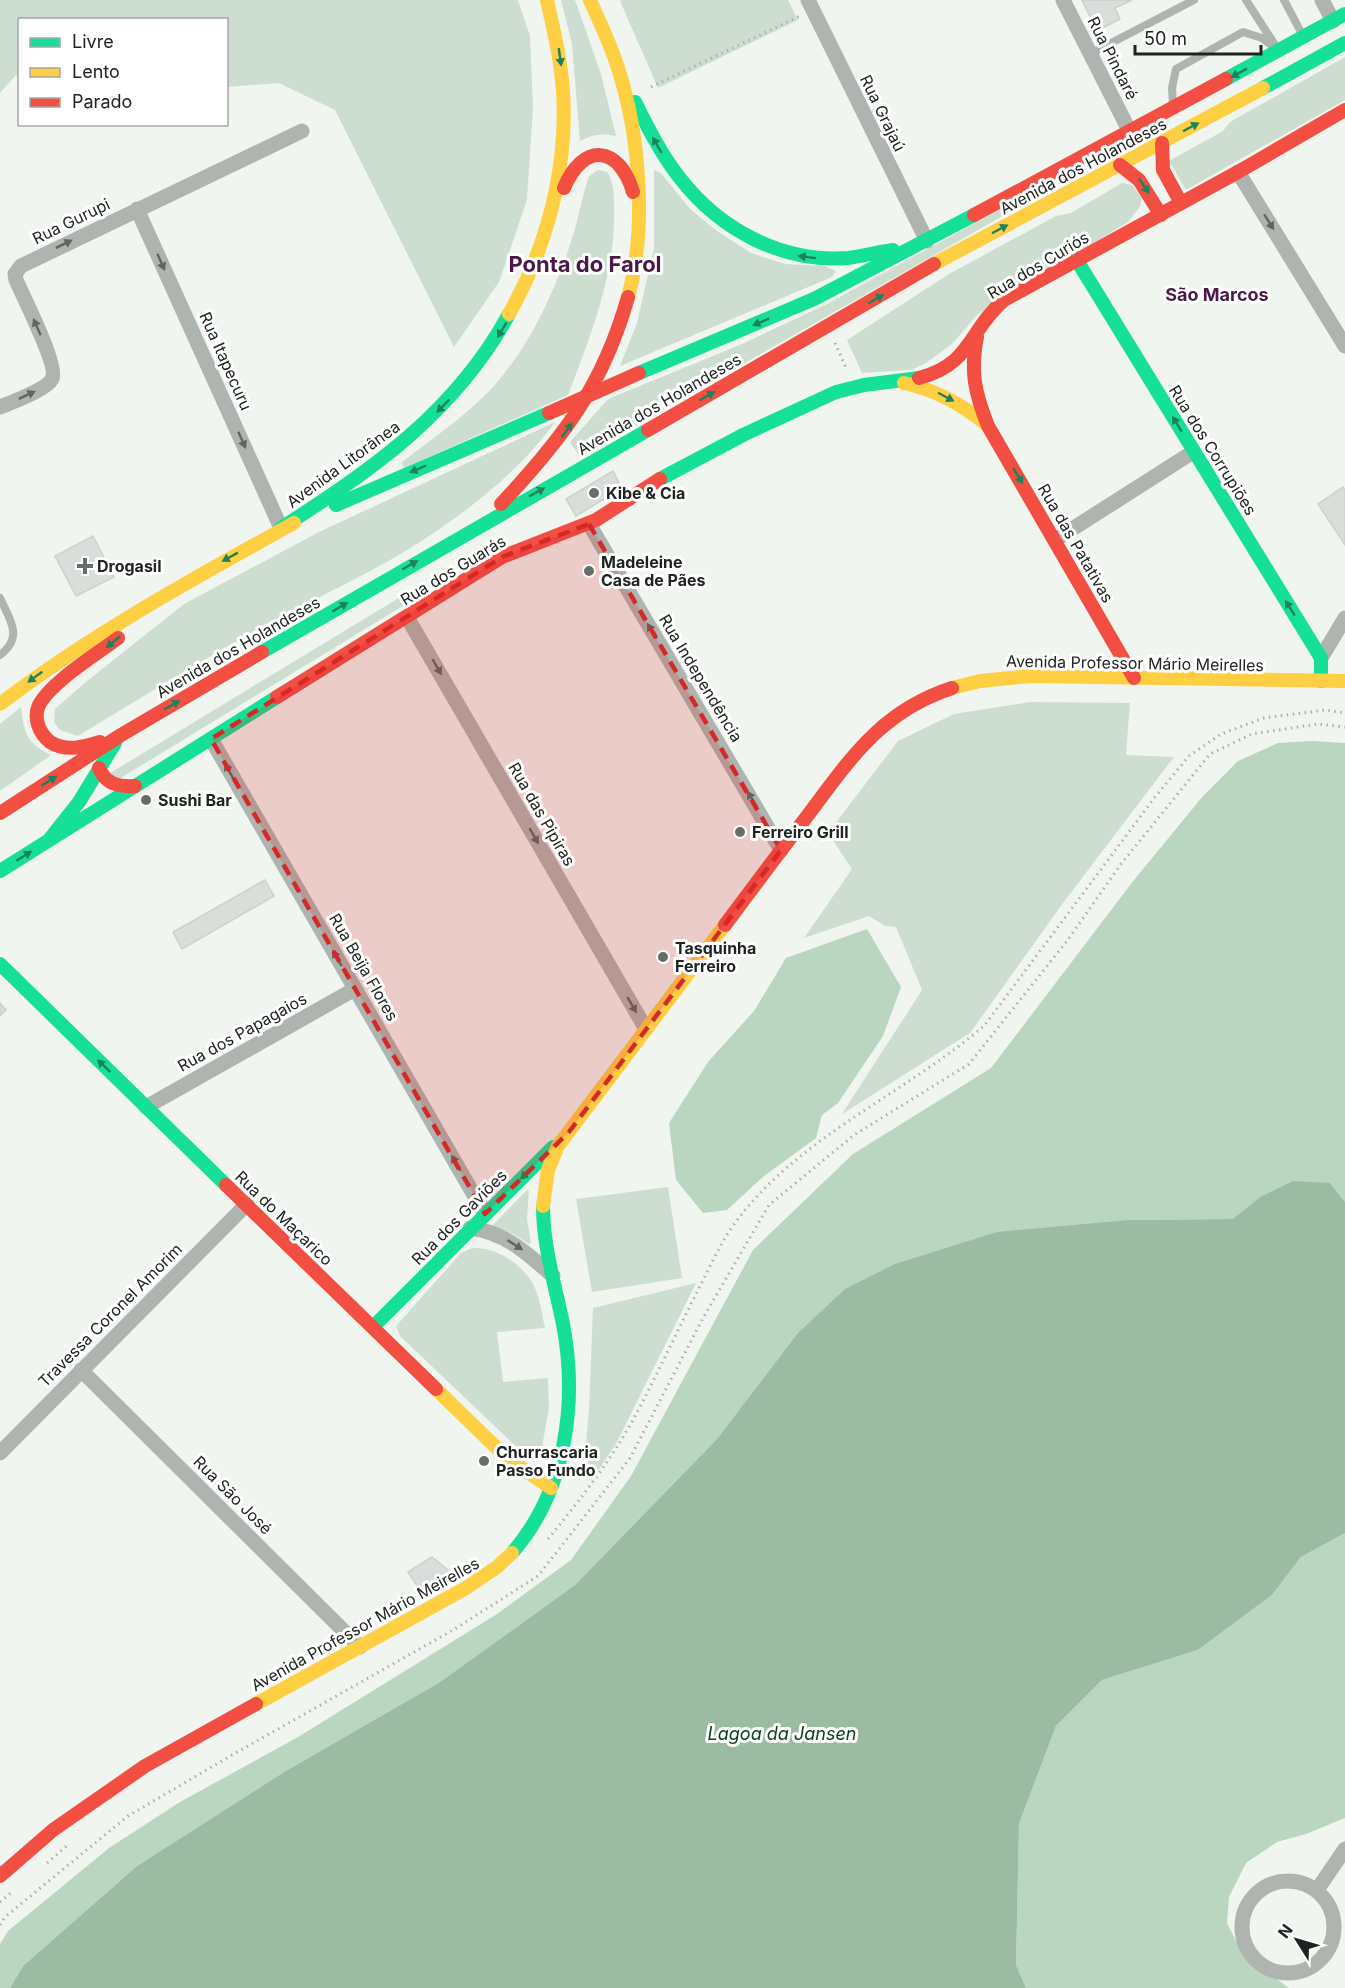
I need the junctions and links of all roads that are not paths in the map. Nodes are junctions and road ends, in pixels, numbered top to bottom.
1 (548, 0) edge
2 (590, 0) edge
3 (1064, 0) edge
4 (1194, 0) edge
5 (1246, 0) edge
6 (1284, 0) edge
7 (1322, 0) edge
8 (810, 5) edge
9 (1339, 17) edge
10 (1304, 37) junction
11 (1345, 43) edge
12 (1278, 51) junction
13 (1090, 54) junction
14 (618, 66) junction
15 (1174, 109) junction
16 (1345, 111) edge
17 (302, 131) dead end
18 (1130, 132) junction
19 (1162, 143) junction
20 (1120, 165) junction
21 (1238, 172) junction
22 (1180, 204) junction
23 (137, 209) junction
24 (1161, 215) junction
25 (639, 232) junction
26 (927, 242) junction
27 (1076, 260) junction
28 (520, 298) junction
29 (978, 334) junction
30 (1345, 346) edge
31 (951, 364) joint
32 (898, 381) junction
33 (0, 407) edge
34 (988, 426) junction
35 (1193, 452) junction
36 (589, 524) junction
37 (281, 528) junction
38 (468, 531) junction
39 (1055, 540) junction
40 (173, 589) junction
41 (0, 598) edge
42 (407, 617) junction
43 (1345, 618) edge
44 (0, 655) edge
45 (1321, 658) junction
46 (1134, 678) junction
47 (1321, 681) junction
48 (1345, 681) edge
49 (0, 704) edge
50 (121, 735) junction
51 (210, 739) junction
52 (99, 768) junction
53 (135, 786) junction
54 (0, 813) edge
55 (48, 840) junction
56 (781, 850) junction
57 (0, 871) edge
58 (0, 964) edge
59 (355, 989) junction
60 (646, 1029) junction
61 (146, 1107) junction
62 (568, 1132) junction
63 (247, 1204) junction
64 (485, 1214) junction
65 (470, 1228) junction
66 (553, 1276) junction
67 (373, 1327) junction
68 (81, 1370) junction
69 (3, 1444) edge
70 (551, 1488) junction
71 (360, 1647) junction
72 (1345, 1849) edge
73 (0, 1876) edge
74 (1317, 1890) junction

1 -> 28 main road, Avenida Litorânea
2 - 14 main road
3 - 13 street, Rua Pindaré
4 - 13 lane
5 - 12 lane
6 - 10 lane
7 - 9 street
8 - 26 street, Rua Grajaú
9 - 10 main road, Avenida dos Holandeses
10 - 12 main road, Avenida dos Holandeses
19 -> 11 main road, Avenida dos Holandeses
12 -> 15 main road, Avenida dos Holandeses
12 - 15 lane
13 - 18 street, Rua Pindaré
14 - 25 main road
26 -> 14 main road
15 - 18 main road, Avenida dos Holandeses
16 - 21 main road, Rua dos Curiós
17 - 23 street, Rua Gurupi
18 - 26 main road, Avenida dos Holandeses
19 - 20 main road, Avenida dos Holandeses
19 - 22 main road
20 -> 24 main road
38 -> 20 main road, Avenida dos Holandeses
21 - 22 main road, Rua dos Curiós
21 -> 30 street
22 - 24 main road, Rua dos Curiós
33 -> 23 street, Rua Gurupi
23 -> 37 street, Rua Itapecuru
24 - 27 main road, Rua dos Curiós
25 - 28 main road
38 -> 25 main road
26 -> 37 main road, Avenida dos Holandeses, bridge
27 - 29 main road, Rua dos Curiós
35 -> 27 main road, Rua dos Corrupiões
28 -> 37 main road, Avenida Litorânea
29 - 31 main road, Rua dos Curiós
29 - 34 main road, Rua das Patativas
31 - 32 main road, Rua dos Guarás
32 -> 34 main road, Rua das Patativas
32 - 36 main road, Rua dos Guarás
34 -> 39 main road, Rua das Patativas
35 - 39 street
45 -> 35 main road, Rua dos Corrupiões
36 - 42 main road, Rua dos Guarás
56 -> 36 street, Rua Independência
37 -> 40 main road, Avenida dos Holandeses
50 -> 38 main road, Avenida dos Holandeses
39 - 46 main road, Rua das Patativas
40 -> 49 main road, Avenida dos Holandeses
40 -> 50 main road
41 - 44 lane
42 - 51 main road, Rua dos Guarás
42 -> 60 street, Rua das Pipiras
43 - 45 street
45 - 47 main road
46 - 47 main road, Avenida Professor Mário Meirelles
46 - 56 main road, Avenida Professor Mário Meirelles
47 - 48 main road, Avenida Professor Mário Meirelles
50 - 52 main road
54 -> 50 main road, Avenida dos Holandeses
51 - 53 main road, Rua dos Guarás
59 -> 51 street, Rua Beija Flores
52 - 53 main road
52 - 55 main road
53 - 55 main road, Rua dos Guarás
57 -> 55 main road, Rua dos Guarás
56 - 60 main road, Avenida Professor Mário Meirelles
61 -> 58 main road, Rua do Maçarico
59 - 61 street, Rua dos Papagaios
64 -> 59 street, Rua Beija Flores
60 - 62 main road, Avenida Professor Mário Meirelles
61 - 63 main road, Rua do Maçarico
62 -> 64 main road, Rua dos Gaviões
62 - 66 main road, Avenida Professor Mário Meirelles
63 - 67 main road, Rua do Maçarico
63 - 68 street, Travessa Coronel Amorim
64 - 65 main road, Rua dos Gaviões
65 -> 66 street
65 - 67 main road, Rua dos Gaviões
66 - 70 main road, Avenida Professor Mário Meirelles
67 - 70 main road, Rua do Maçarico
68 - 69 street, Travessa Coronel Amorim
68 - 71 street, Rua São José
70 - 71 main road, Avenida Professor Mário Meirelles
71 - 73 main road, Avenida Professor Mário Meirelles
72 - 74 street
74 - 74 street

